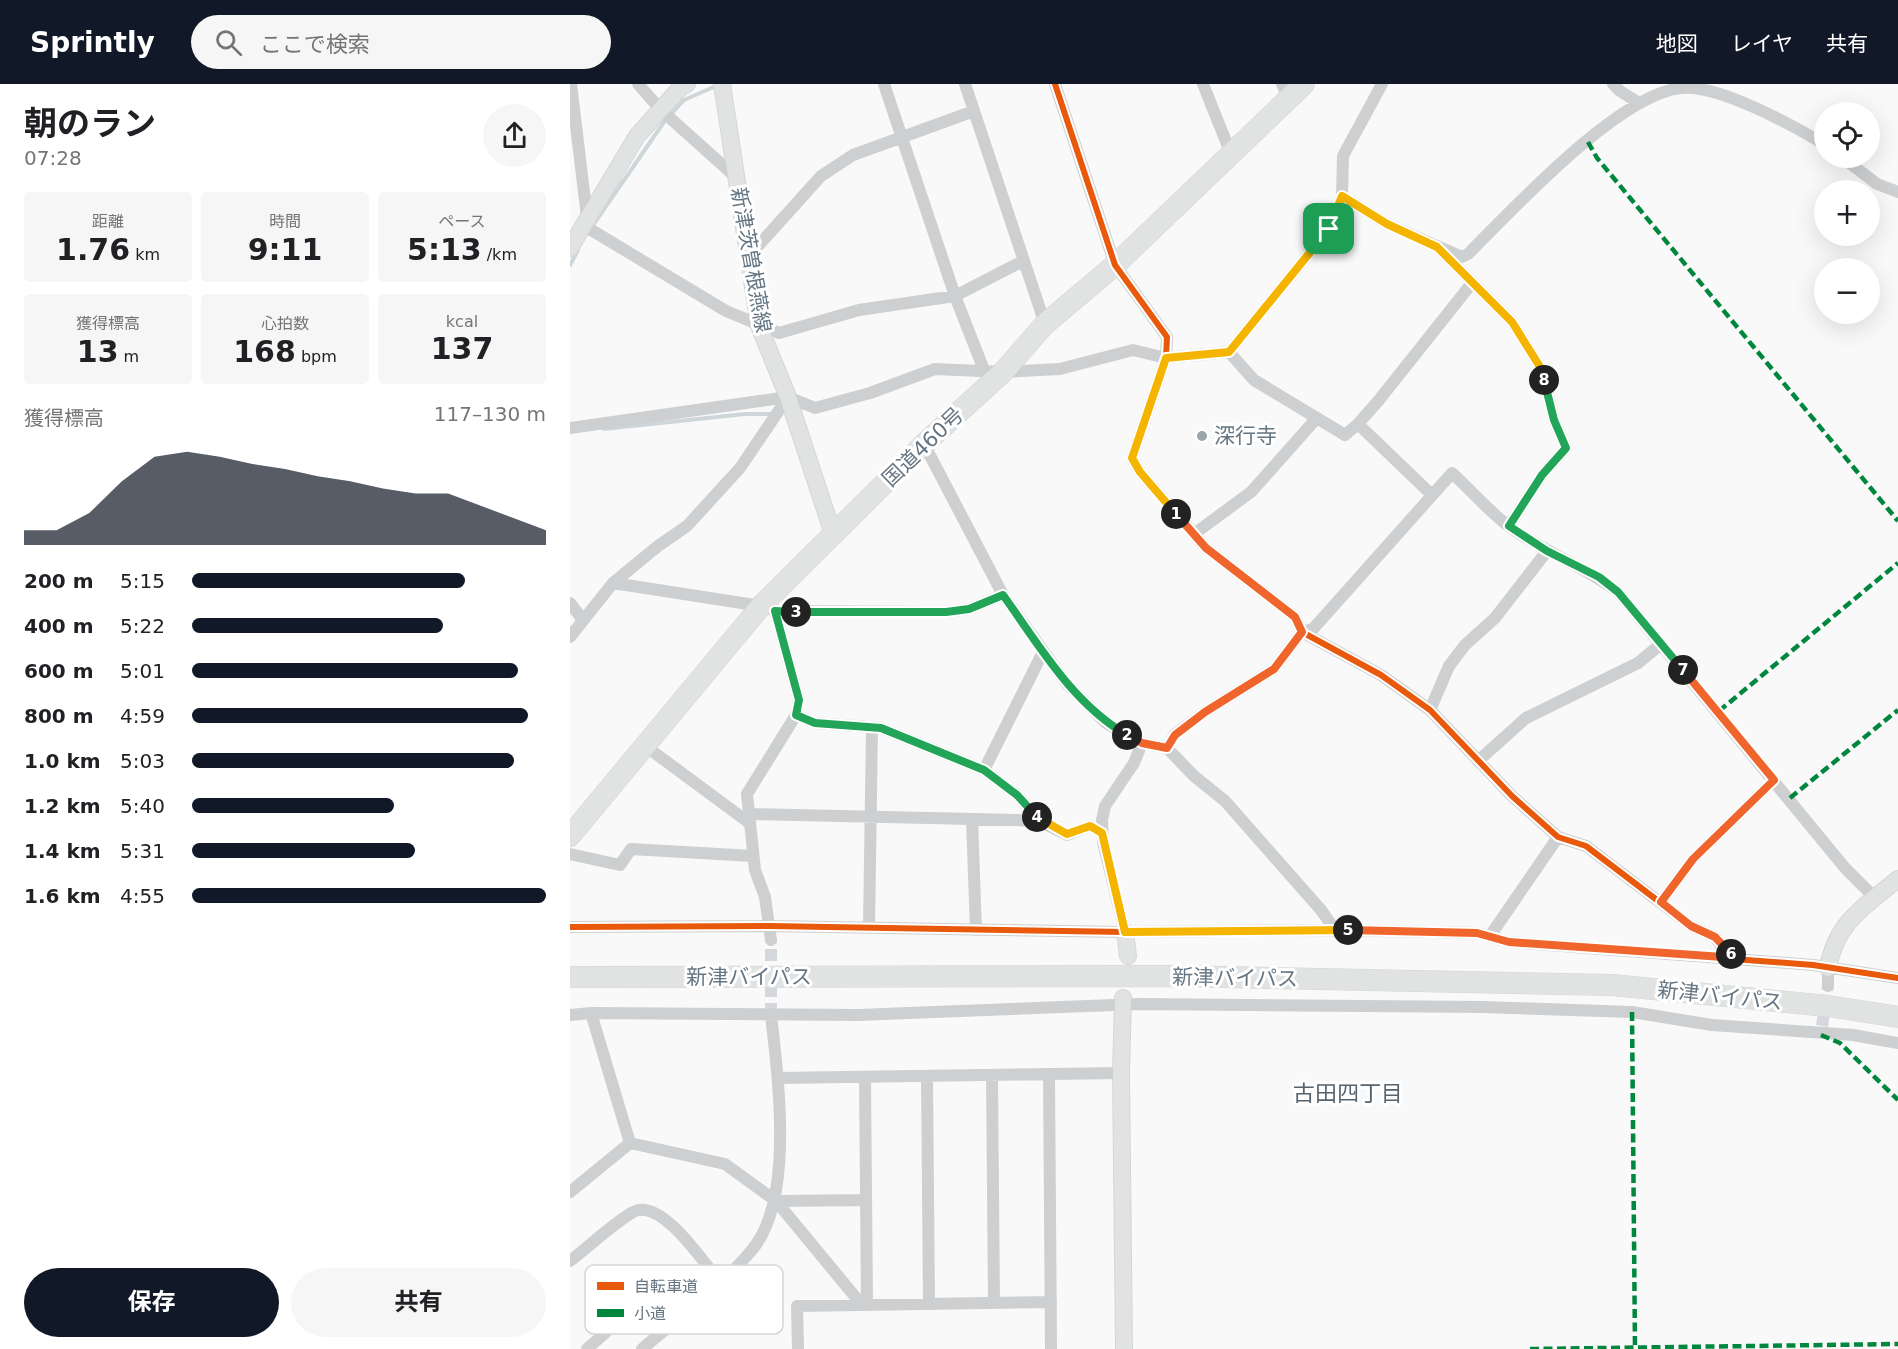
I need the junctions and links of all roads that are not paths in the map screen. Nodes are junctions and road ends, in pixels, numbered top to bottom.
1 (571, 84) edge
2 (638, 84) edge
3 (687, 84) edge
4 (884, 84) edge
5 (965, 84) edge
6 (1055, 84) edge
7 (1203, 84) edge
8 (1304, 84) edge
9 (1382, 84) edge
10 (1613, 84) edge
11 (723, 88) edge
12 (1285, 91) edge
13 (1639, 103) junction
14 (661, 110) junction
15 (974, 111) junction
16 (902, 136) junction
17 (1814, 138) edge
18 (1231, 154) junction
19 (1856, 168) edge
20 (737, 178) junction
21 (1898, 192) edge
22 (1342, 196) junction
23 (585, 221) junction
24 (1437, 247) junction
25 (570, 248) edge
26 (749, 256) junction
27 (1023, 261) junction
28 (1115, 265) junction
29 (1472, 284) junction
30 (956, 296) junction
31 (1045, 324) junction
32 (759, 326) junction
33 (1229, 352) junction
34 (1166, 358) junction
35 (994, 371) junction
36 (788, 397) junction
37 (1316, 419) junction
38 (1358, 424) junction
39 (570, 429) edge
40 (924, 444) junction
41 (1432, 495) junction
42 (1509, 526) junction
43 (833, 534) junction
44 (1194, 534) junction
45 (1547, 551) junction
46 (614, 583) junction
47 (1003, 595) junction
48 (570, 603) edge
49 (768, 609) junction
50 (583, 620) junction
51 (1302, 632) junction
52 (570, 637) edge
53 (1661, 644) junction
54 (1043, 652) junction
55 (1430, 710) junction
56 (796, 715) junction
57 (872, 727) junction
58 (1142, 743) junction
59 (644, 745) junction
60 (1167, 748) junction
61 (1478, 761) junction
62 (984, 770) junction
63 (1774, 780) junction
64 (872, 817) junction
65 (749, 818) junction
66 (972, 819) junction
67 (1041, 822) junction
68 (1102, 833) junction
69 (570, 836) edge
70 (1558, 837) junction
71 (570, 854) edge
72 (753, 856) junction
73 (1898, 879) edge
74 (1875, 898) junction
75 (1661, 902) junction
76 (770, 926) junction
77 (570, 927) edge
78 (869, 928) junction
79 (976, 930) junction
80 (1335, 930) junction
81 (1125, 932) junction
82 (1490, 936) junction
83 (771, 940) tunnel mouth
84 (1128, 956) dead end
85 (1737, 958) junction
86 (1828, 968) junction
87 (570, 977) edge
88 (1898, 978) edge
89 (1827, 986) tunnel mouth
90 (1124, 1001) junction
91 (591, 1013) junction
92 (570, 1015) edge
93 (771, 1015) junction
94 (1898, 1017) edge
95 (1898, 1043) edge
96 (1121, 1073) junction
97 (1048, 1074) junction
98 (992, 1075) junction
99 (927, 1076) junction
100 (865, 1077) junction
101 (777, 1078) junction
102 (630, 1143) junction
103 (570, 1192) edge
104 (866, 1200) junction
105 (776, 1202) junction
106 (570, 1261) edge
107 (706, 1265) edge
108 (737, 1265) edge
109 (1051, 1302) junction
110 (994, 1303) junction
111 (930, 1304) junction
112 (865, 1305) junction
113 (603, 1334) edge
114 (659, 1334) edge
115 (586, 1349) edge
116 (642, 1349) edge
117 (798, 1349) edge
118 (1051, 1349) edge
119 (1124, 1349) edge

1 - 23 street
2 - 14 street
3 - 14 street
4 - 16 street
5 - 15 street
6 - 28 street
7 - 18 street
8 - 12 highway, 国道460号
9 - 22 street
10 - 13 street
11 - 20 street, 新津茨曽根燕線
12 - 18 highway, 国道460号
13 - 17 street
13 - 24 street
14 - 20 street
14 - 23 street
15 - 16 street
15 - 27 street
16 - 26 street
16 - 30 street
18 - 28 highway, 国道460号
19 - 21 street
20 - 26 street, 新津茨曽根燕線
22 - 24 street
22 - 33 street
23 - 25 street
23 - 32 street
24 - 29 street
26 - 32 street, 新津茨曽根燕線
27 - 30 street
27 - 31 street
28 - 31 highway, 国道460号
28 - 34 street
29 - 38 street
29 - 42 street
30 - 32 street
30 - 35 street
31 - 35 highway, 国道460号
32 - 36 street, 新津茨曽根燕線
33 - 34 street
33 - 37 street
34 - 35 street
34 - 44 street
35 - 36 street
35 - 40 highway, 国道460号
36 - 39 street
36 - 43 street, 新津茨曽根燕線
36 - 46 street
37 - 38 street
37 - 44 street
38 - 41 street
40 - 43 highway, 国道460号
40 - 47 street
41 - 42 street
41 - 51 street
42 - 45 street
43 - 49 highway, 国道460号
44 - 51 street
45 - 53 street
45 - 55 street
46 - 49 street
46 - 50 street
47 - 49 street
47 - 54 street
48 - 50 street
49 - 56 street
49 - 59 highway, 国道460号
50 - 52 street
51 - 55 street
51 - 60 street
53 - 61 street
53 - 63 street
54 - 58 street
54 - 62 street
55 - 61 street
56 - 57 street
56 - 65 street
57 - 62 street
57 - 64 street
58 - 60 street
58 - 68 street
59 - 65 street
59 - 69 highway, 国道460号
60 - 80 street
61 - 70 street
62 - 67 street
63 - 74 street
63 - 75 street
64 - 65 street
64 - 66 street
64 - 78 street
65 - 72 street
66 - 67 street
66 - 79 street
67 - 68 street
68 - 81 street
70 - 75 street
70 - 82 street
71 - 72 street
72 - 76 street
73 - 74 street
74 - 86 street
75 - 85 street
76 - 77 street
76 - 78 street
76 - 83 street
78 - 79 street
79 - 81 street
80 - 81 street
80 - 82 street
81 - 84 street
82 - 85 street
85 - 86 street
86 - 88 street
86 - 89 street
87 - 94 highway, 新津バイパス
90 - 93 street
90 - 95 street
90 - 96 street
91 - 92 street
91 - 93 street
91 - 102 street
93 - 101 street
96 - 97 street
96 - 119 street
97 - 98 street
97 - 109 street
98 - 99 street
98 - 110 street
99 - 100 street
99 - 111 street
100 - 101 street
100 - 104 street
101 - 105 street
102 - 103 street
102 - 105 street
104 - 105 street
104 - 112 street
105 - 108 street
105 - 112 street
106 - 107 street
109 - 110 street
109 - 118 street
110 - 111 street
111 - 112 street
112 - 117 street
113 - 115 street
114 - 116 street

